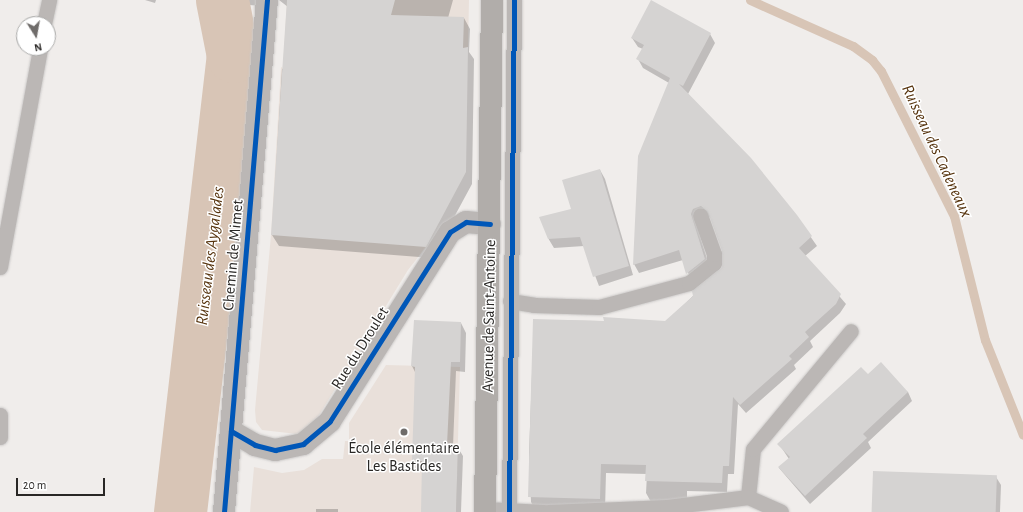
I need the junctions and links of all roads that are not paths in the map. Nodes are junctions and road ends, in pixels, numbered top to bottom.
1 (49, 0) edge
2 (267, 0) edge
3 (492, 0) edge
4 (514, 0) edge
5 (46, 16) edge
6 (39, 56) edge
7 (700, 215) dead end
8 (490, 224) junction
9 (0, 267) edge
10 (510, 301) junction
11 (851, 331) dead end
12 (0, 415) edge
13 (232, 431) junction
14 (0, 437) edge
15 (748, 497) junction
16 (485, 510) edge
17 (509, 511) edge
18 (224, 512) edge
19 (544, 512) edge
20 (548, 512) edge
21 (781, 512) edge

1 - 5 lane
2 - 13 street, Chemin de Mimet
3 - 8 main road, Avenue de Saint-Antoine
4 - 10 lane
6 - 9 lane
7 - 10 lane
8 - 13 street, Rue du Droulet
8 - 16 main road, Avenue de Saint-Antoine
10 - 17 lane
11 - 15 lane
12 - 14 lane
13 - 18 street, Chemin de Mimet
15 - 20 lane
15 - 21 lane
16 - 17 lane
17 - 19 lane

